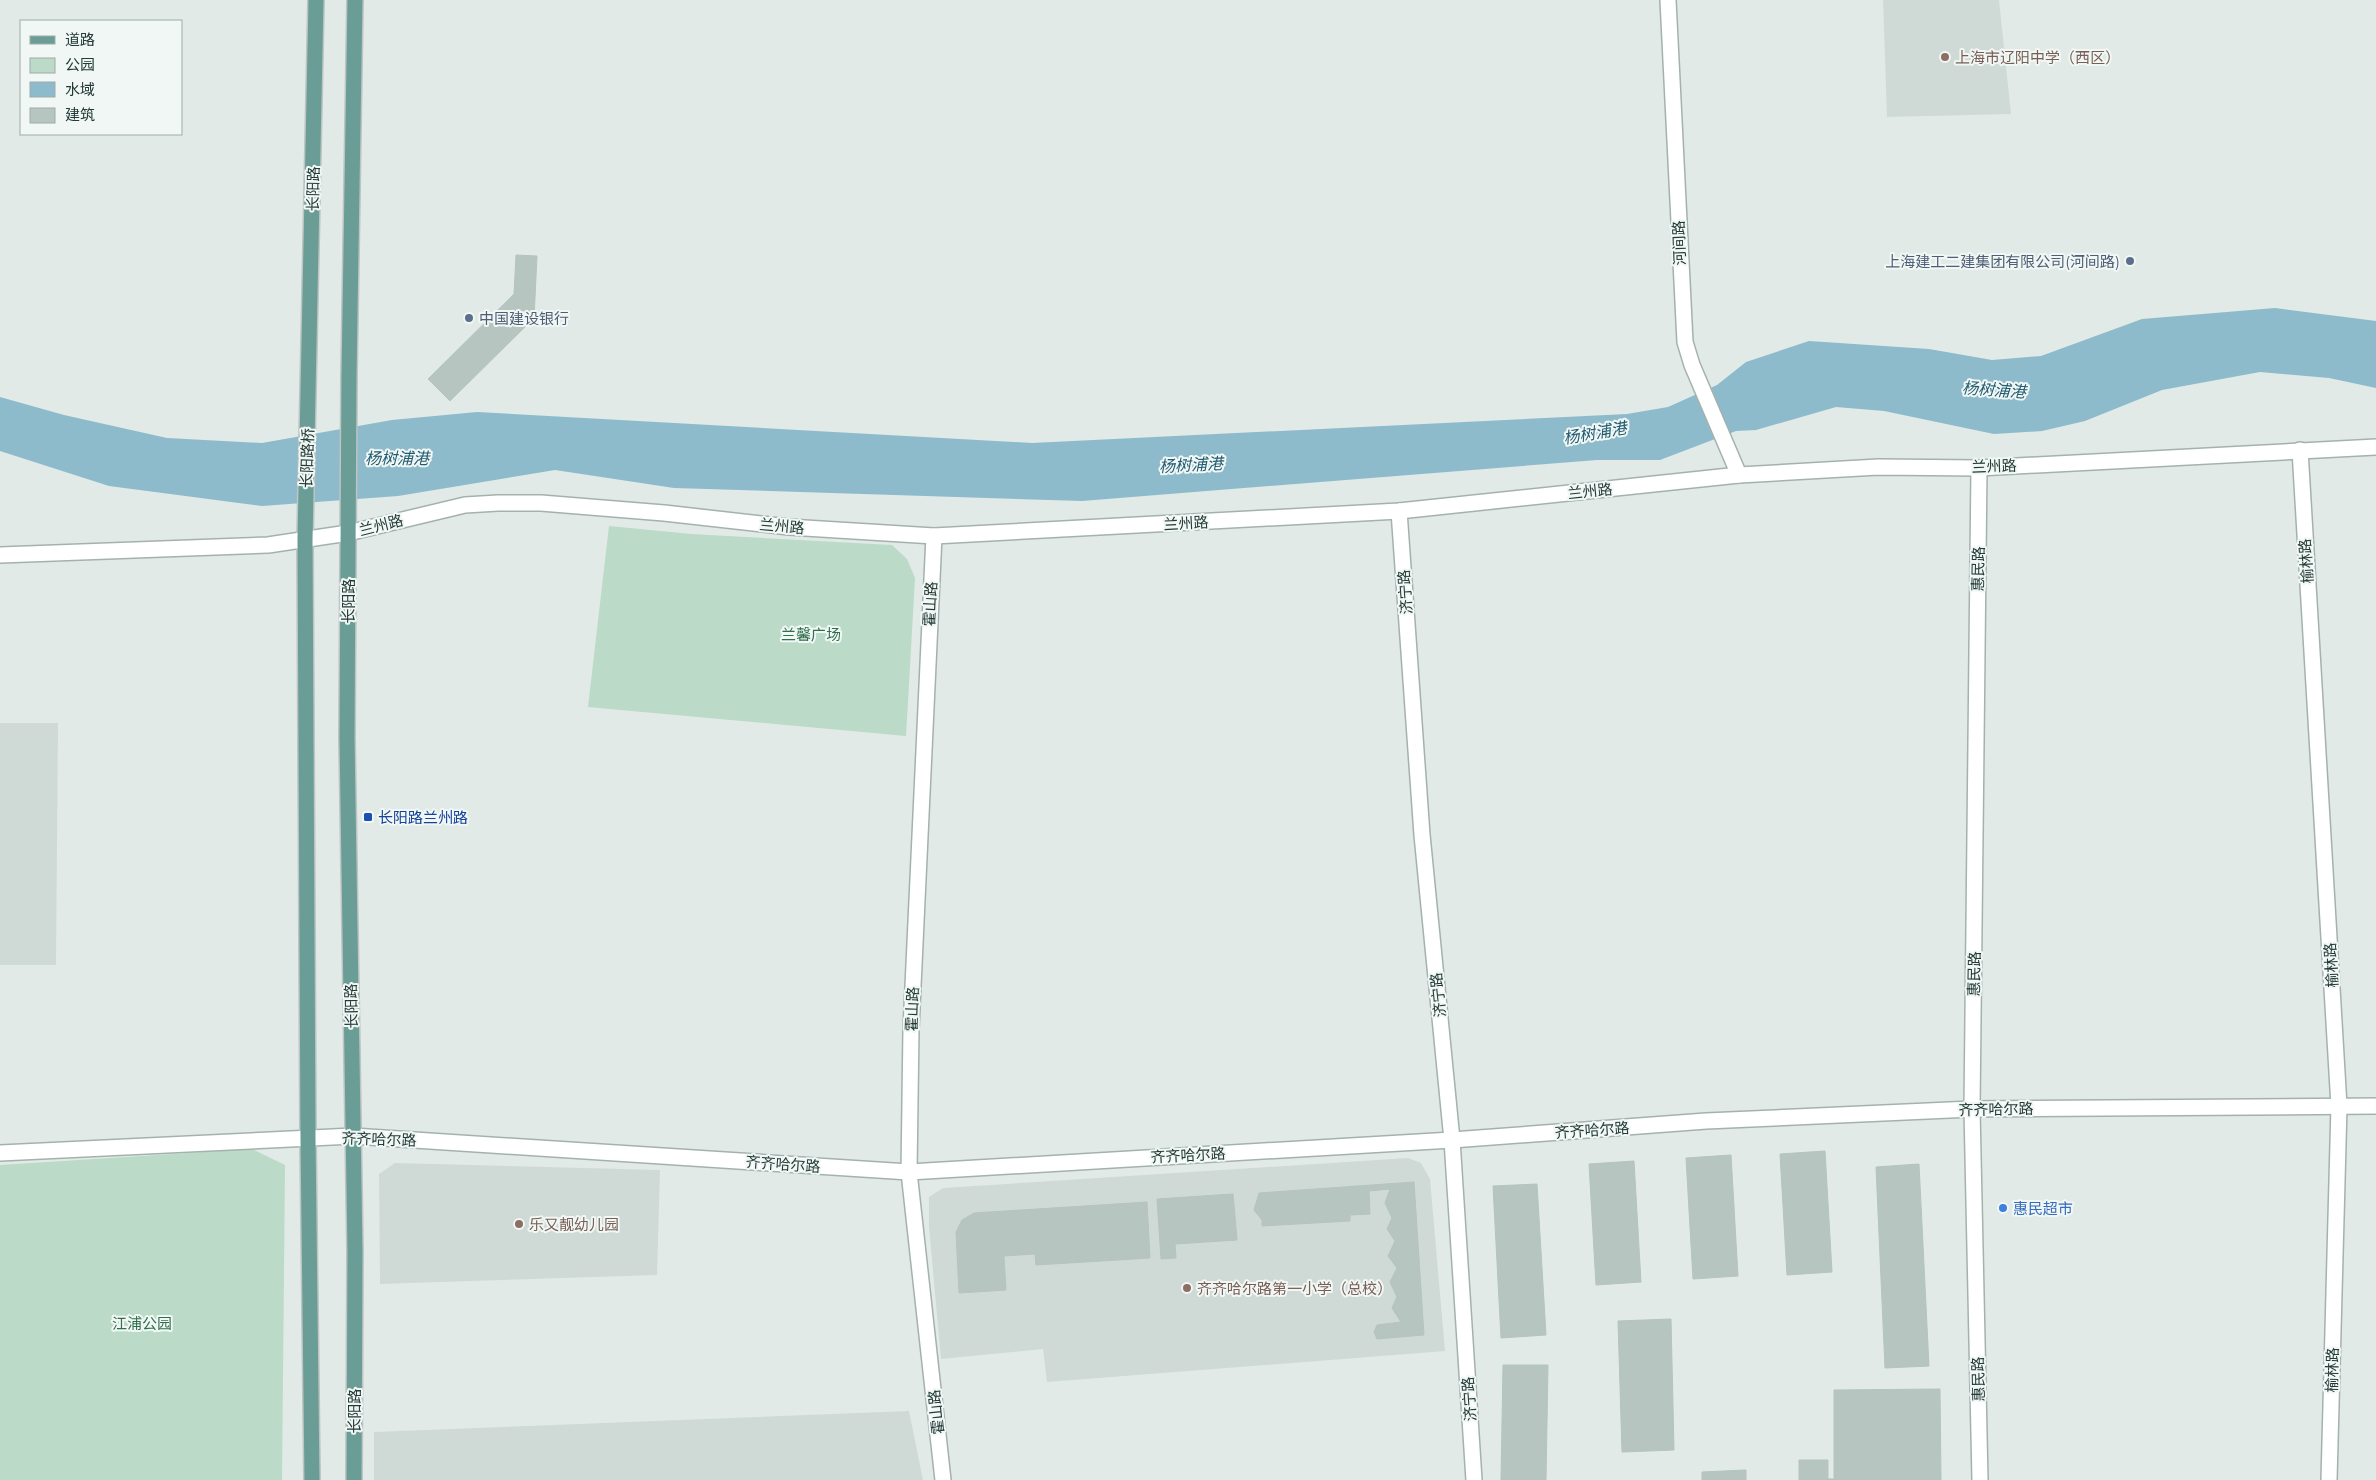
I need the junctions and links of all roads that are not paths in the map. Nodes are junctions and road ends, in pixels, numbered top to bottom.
1 (316, 0) edge
2 (355, 0) edge
3 (1668, 0) edge
4 (310, 377) joint
5 (2376, 447) edge
6 (2300, 450) junction
7 (1979, 468) junction
8 (1739, 475) junction
9 (1400, 511) junction
10 (348, 533) junction
11 (934, 536) junction
12 (305, 540) junction
13 (0, 555) edge
14 (2339, 1106) junction
15 (2376, 1106) edge
16 (1972, 1109) junction
17 (353, 1136) junction
18 (308, 1138) junction
19 (1452, 1140) junction
20 (0, 1153) edge
21 (908, 1172) junction
22 (312, 1480) edge
23 (354, 1480) edge
24 (943, 1480) edge
25 (1474, 1480) edge
26 (1980, 1480) edge
27 (2329, 1480) edge

1 - 4 main road, 长阳路
2 - 10 main road
3 - 8 street, 河间路
4 - 12 main road, 长阳路桥
5 - 6 street, 兰州路
6 - 7 street, 兰州路
6 - 14 street, 榆林路
7 - 8 street, 兰州路
7 - 16 street, 惠民路
8 - 9 street, 兰州路
9 - 11 street, 兰州路
9 - 19 street, 济宁路
10 - 11 street, 兰州路
10 - 12 street, 兰州路
10 - 17 main road, 长阳路
11 - 21 street, 霍山路
12 - 13 street, 兰州路
12 - 18 main road
14 - 15 street, 齐齐哈尔路
14 - 16 street, 齐齐哈尔路
14 - 27 street, 榆林路
16 - 19 street, 齐齐哈尔路
16 - 26 street, 惠民路
17 - 18 street, 齐齐哈尔路
17 - 21 street, 齐齐哈尔路
17 - 23 main road, 长阳路
18 - 20 street, 齐齐哈尔路
18 - 22 main road
19 - 21 street, 齐齐哈尔路
19 - 25 street, 济宁路
21 - 24 street, 霍山路

